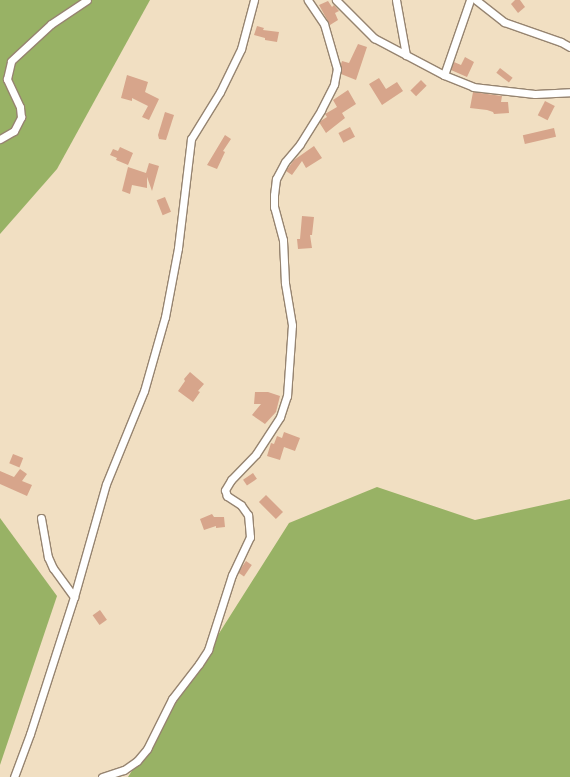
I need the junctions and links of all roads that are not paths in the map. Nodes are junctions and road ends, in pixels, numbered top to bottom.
1 (87, 0) edge
2 (254, 0) edge
3 (308, 0) edge
4 (336, 0) edge
5 (396, 0) edge
6 (470, 0) edge
7 (476, 0) edge
8 (570, 47) edge
9 (406, 56) junction
10 (444, 75) junction
11 (570, 92) edge
12 (0, 139) edge
13 (41, 518) dead end
14 (74, 597) junction
15 (14, 777) edge
16 (102, 777) edge

1 - 12 street
2 - 14 street
3 - 16 street
4 - 9 street
5 - 9 street
6 - 10 street
7 - 8 street
9 - 10 street
10 - 11 street
13 - 14 street
14 - 15 street

